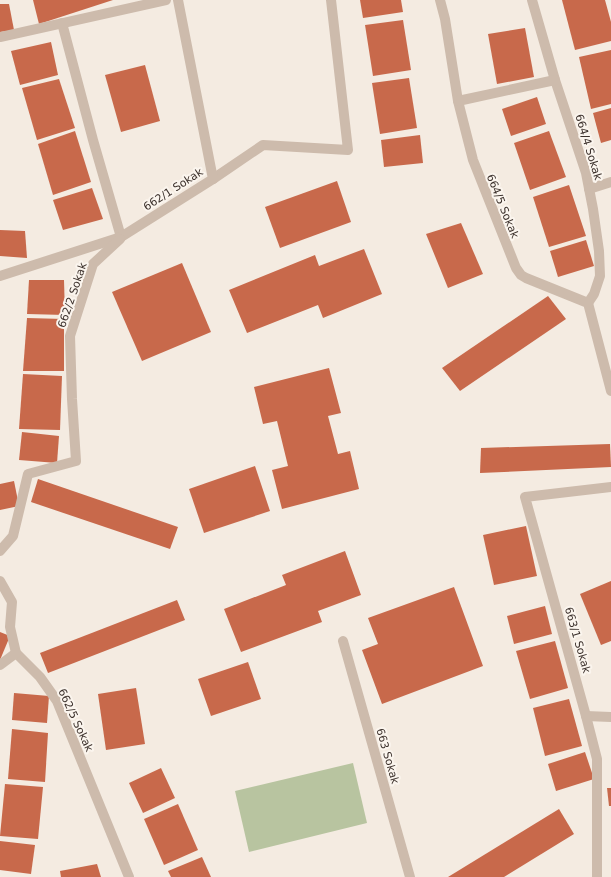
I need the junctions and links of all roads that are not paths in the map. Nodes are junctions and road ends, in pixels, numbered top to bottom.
1 (166, 0) edge
2 (178, 0) edge
3 (331, 0) edge
4 (440, 0) edge
5 (532, 0) edge
6 (62, 23) junction
7 (0, 37) edge
8 (555, 80) junction
9 (458, 101) junction
10 (213, 179) junction
11 (611, 182) edge
12 (589, 189) junction
13 (121, 237) junction
14 (0, 276) edge
15 (588, 303) junction
16 (609, 373) edge
17 (611, 391) edge
18 (611, 487) edge
19 (0, 550) edge
20 (0, 581) edge
21 (343, 642) dead end
22 (16, 653) junction
23 (0, 665) edge
24 (586, 716) junction
25 (611, 717) edge
26 (129, 877) edge
27 (410, 877) edge
28 (597, 877) edge

1 - 6 street
2 - 10 street, 662/1 Sokak
3 - 10 street
4 - 9 street, 664/5 Sokak
5 - 8 street, 664/4 Sokak
6 - 7 street
6 - 13 street
8 - 9 street
8 - 12 street, 664/4 Sokak
9 - 15 street, 664/5 Sokak
10 - 13 street, 662/1 Sokak
11 - 12 street
12 - 15 street, 664/4 Sokak
13 - 14 street, 662/1 Sokak
13 - 19 street, 662/2 Sokak
15 - 16 street
16 - 17 street
18 - 24 street, 663/1 Sokak
20 - 22 street
21 - 27 street, 663 Sokak
22 - 23 street
22 - 26 street, 662/5 Sokak
24 - 25 street
24 - 28 street, 663/1 Sokak

